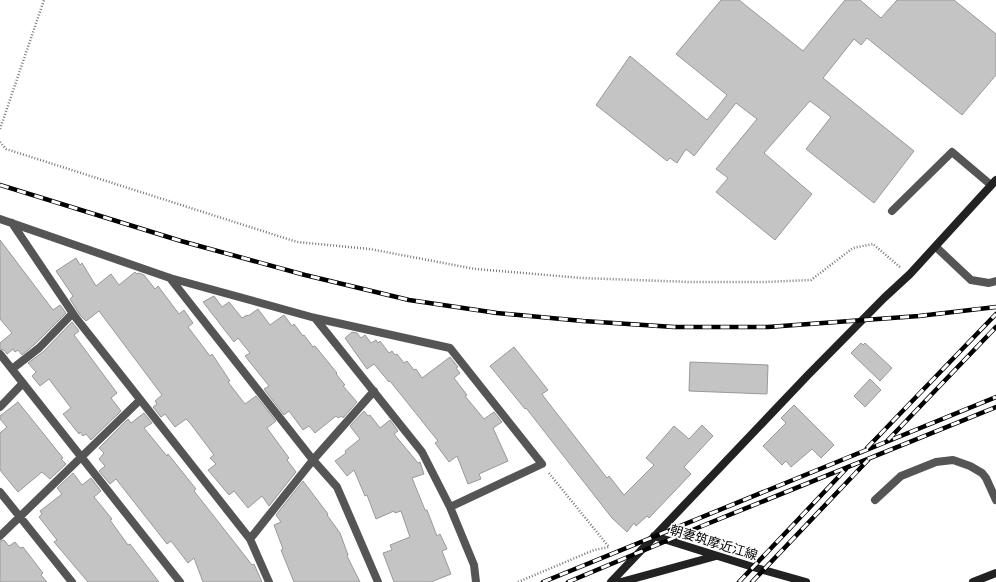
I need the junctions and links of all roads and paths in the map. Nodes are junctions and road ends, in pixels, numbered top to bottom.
1 (44, 0) edge
2 (0, 128) edge
3 (0, 142) edge
4 (994, 182) edge
5 (892, 211) dead end
6 (0, 219) edge
7 (12, 223) junction
8 (936, 247) junction
9 (910, 274) junction
10 (170, 278) junction
11 (996, 281) edge
12 (72, 314) junction
13 (315, 318) junction
14 (0, 354) edge
15 (12, 369) junction
16 (23, 383) junction
17 (374, 391) junction
18 (140, 400) junction
19 (0, 406) edge
20 (81, 457) junction
21 (313, 460) junction
22 (542, 464) junction
23 (0, 492) edge
24 (875, 500) dead end
25 (996, 500) edge
26 (450, 507) junction
27 (20, 517) junction
28 (0, 536) edge
29 (654, 536) junction
30 (250, 540) junction
31 (717, 556) junction
32 (996, 572) edge
33 (72, 582) edge
34 (180, 582) edge
35 (269, 582) edge
36 (378, 582) edge
37 (476, 582) edge
38 (518, 582) edge
39 (611, 582) edge
40 (621, 582) edge
41 (806, 582) edge
42 (973, 582) edge

1 - 2 path
3 - 9 path
4 - 5 street
4 - 8 street
6 - 7 street
7 - 10 street
7 - 12 street
8 - 9 street
8 - 11 street
9 - 29 street
10 - 13 street
10 - 21 street
12 - 15 street
12 - 18 street
13 - 17 street
13 - 22 street
14 - 15 street
15 - 16 street
16 - 19 street
16 - 20 street
17 - 21 street
17 - 26 street
18 - 20 street
18 - 30 street
20 - 27 street
20 - 34 street
21 - 30 street
21 - 36 street
22 - 26 street
22 - 38 path
23 - 27 street
24 - 25 street
26 - 37 street
27 - 28 street
27 - 33 street
29 - 31 street, 朝妻筑摩近江線
29 - 39 street, 朝妻筑摩近江線
30 - 35 street
31 - 40 street
31 - 41 street, 朝妻筑摩近江線
32 - 42 street

